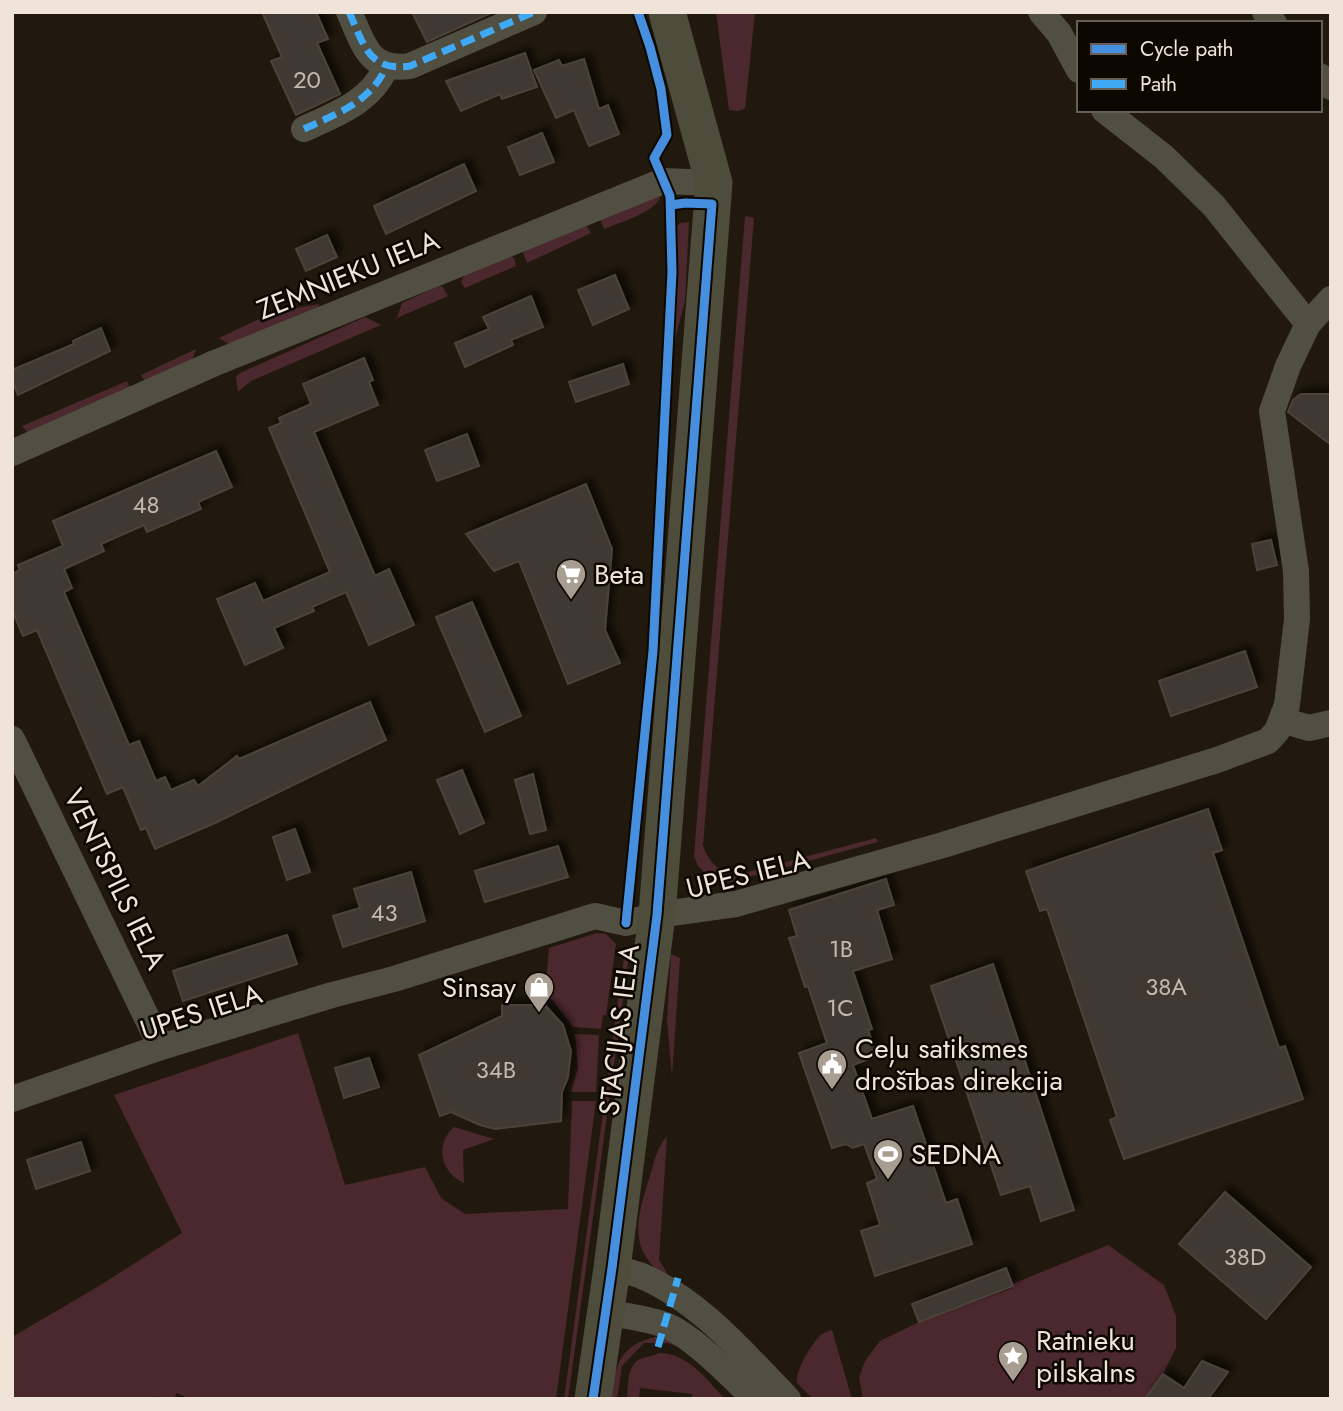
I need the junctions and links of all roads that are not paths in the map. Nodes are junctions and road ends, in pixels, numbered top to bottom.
1 (349, 12) edge
2 (534, 12) edge
3 (667, 12) edge
4 (1041, 12) edge
5 (1077, 66) edge
6 (386, 67) junction
7 (1107, 112) edge
8 (304, 129) dead end
9 (713, 193) junction
10 (1331, 299) edge
11 (1308, 324) junction
12 (12, 453) edge
13 (1282, 720) junction
14 (1331, 723) edge
15 (12, 739) edge
16 (657, 915) junction
17 (161, 1047) junction
18 (12, 1099) edge
19 (612, 1269) junction
20 (605, 1312) junction
21 (669, 1327) junction
22 (764, 1374) junction
23 (593, 1399) edge
24 (755, 1399) edge
25 (788, 1399) edge

1 - 6 street
2 - 6 street
3 - 9 main road, STACIJAS IELA
4 - 5 street
6 - 8 street
7 - 11 street
9 - 12 street, ZEMNIEKU IELA
9 - 16 main road, STACIJAS IELA
10 - 11 street
11 - 13 street
13 - 14 street
13 - 16 street, UPES IELA
15 - 17 street, VENTSPILS IELA
16 - 17 street, UPES IELA
16 - 19 main road, STACIJAS IELA
17 - 18 street, UPES IELA
19 - 20 main road, STACIJAS IELA
19 - 22 street
20 - 21 street
20 - 23 main road, STACIJAS IELA
21 - 22 street
21 - 24 street
22 - 25 street

